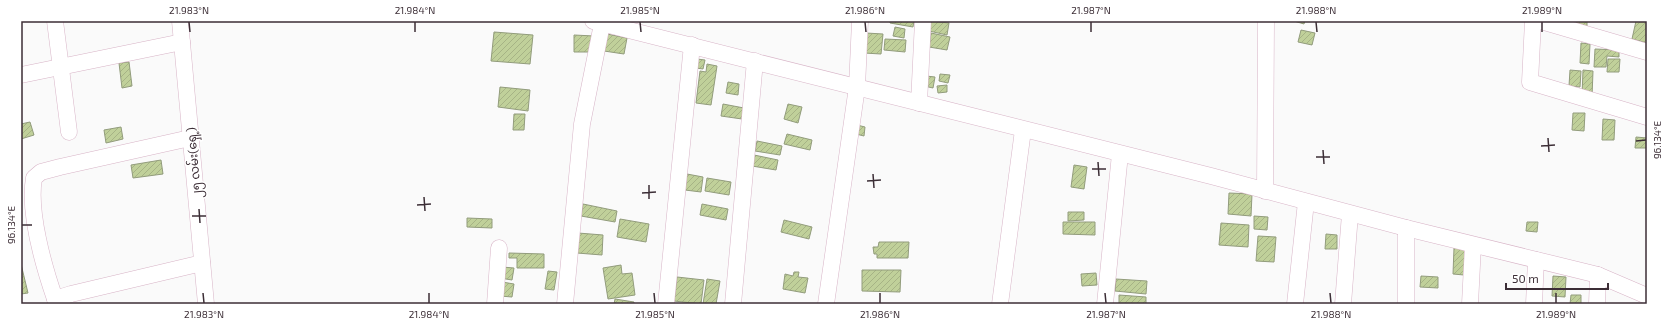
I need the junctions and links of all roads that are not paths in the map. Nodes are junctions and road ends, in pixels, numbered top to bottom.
1 (55, 21) edge
2 (180, 21) edge
3 (860, 21) edge
4 (923, 21) edge
5 (1266, 21) edge
6 (1533, 21) edge
7 (1541, 21) edge
8 (598, 22) edge
9 (182, 42) junction
10 (692, 44) junction
11 (1647, 52) edge
12 (755, 61) junction
13 (61, 67) junction
14 (21, 75) edge
15 (857, 86) junction
16 (919, 103) junction
17 (1647, 117) edge
18 (1023, 130) junction
19 (69, 132) dead end
20 (190, 138) junction
21 (1120, 154) junction
22 (1264, 191) junction
23 (1306, 202) junction
24 (1350, 214) junction
25 (1406, 228) junction
26 (1473, 245) junction
27 (499, 248) dead end
28 (1536, 260) junction
29 (202, 263) junction
30 (1598, 275) junction
31 (1647, 296) edge
32 (56, 302) edge
33 (206, 304) edge
34 (495, 304) edge
35 (565, 304) edge
36 (666, 304) edge
37 (733, 304) edge
38 (826, 304) edge
39 (1000, 304) edge
40 (1105, 304) edge
41 (1294, 304) edge
42 (1343, 304) edge
43 (1406, 304) edge
44 (1470, 304) edge
45 (1534, 304) edge
46 (1597, 304) edge

1 - 13 street
2 - 9 street, ၂၅ လမ်း(ရှေ့)
3 - 15 street
4 - 16 street
5 - 22 street
6 - 17 street
7 - 11 street
8 - 10 street
8 - 35 street
9 - 13 street
9 - 20 street, ၂၅ လမ်း(ရှေ့)
10 - 12 street
10 - 36 street
12 - 15 street
12 - 37 street
13 - 14 street
13 - 19 street
15 - 16 street
15 - 38 street
16 - 18 street
18 - 21 street
18 - 39 street
20 - 29 street, ၂၅ လမ်း(ရှေ့)
20 - 32 street
21 - 22 street
21 - 40 street
22 - 23 street
23 - 24 street
23 - 41 street
24 - 25 street
24 - 42 street
25 - 26 street
25 - 43 street
26 - 28 street
26 - 44 street
27 - 34 street
28 - 30 street
28 - 45 street
29 - 32 street
29 - 33 street, ၂၅ လမ်း(ရှေ့)
30 - 31 street
30 - 46 street

